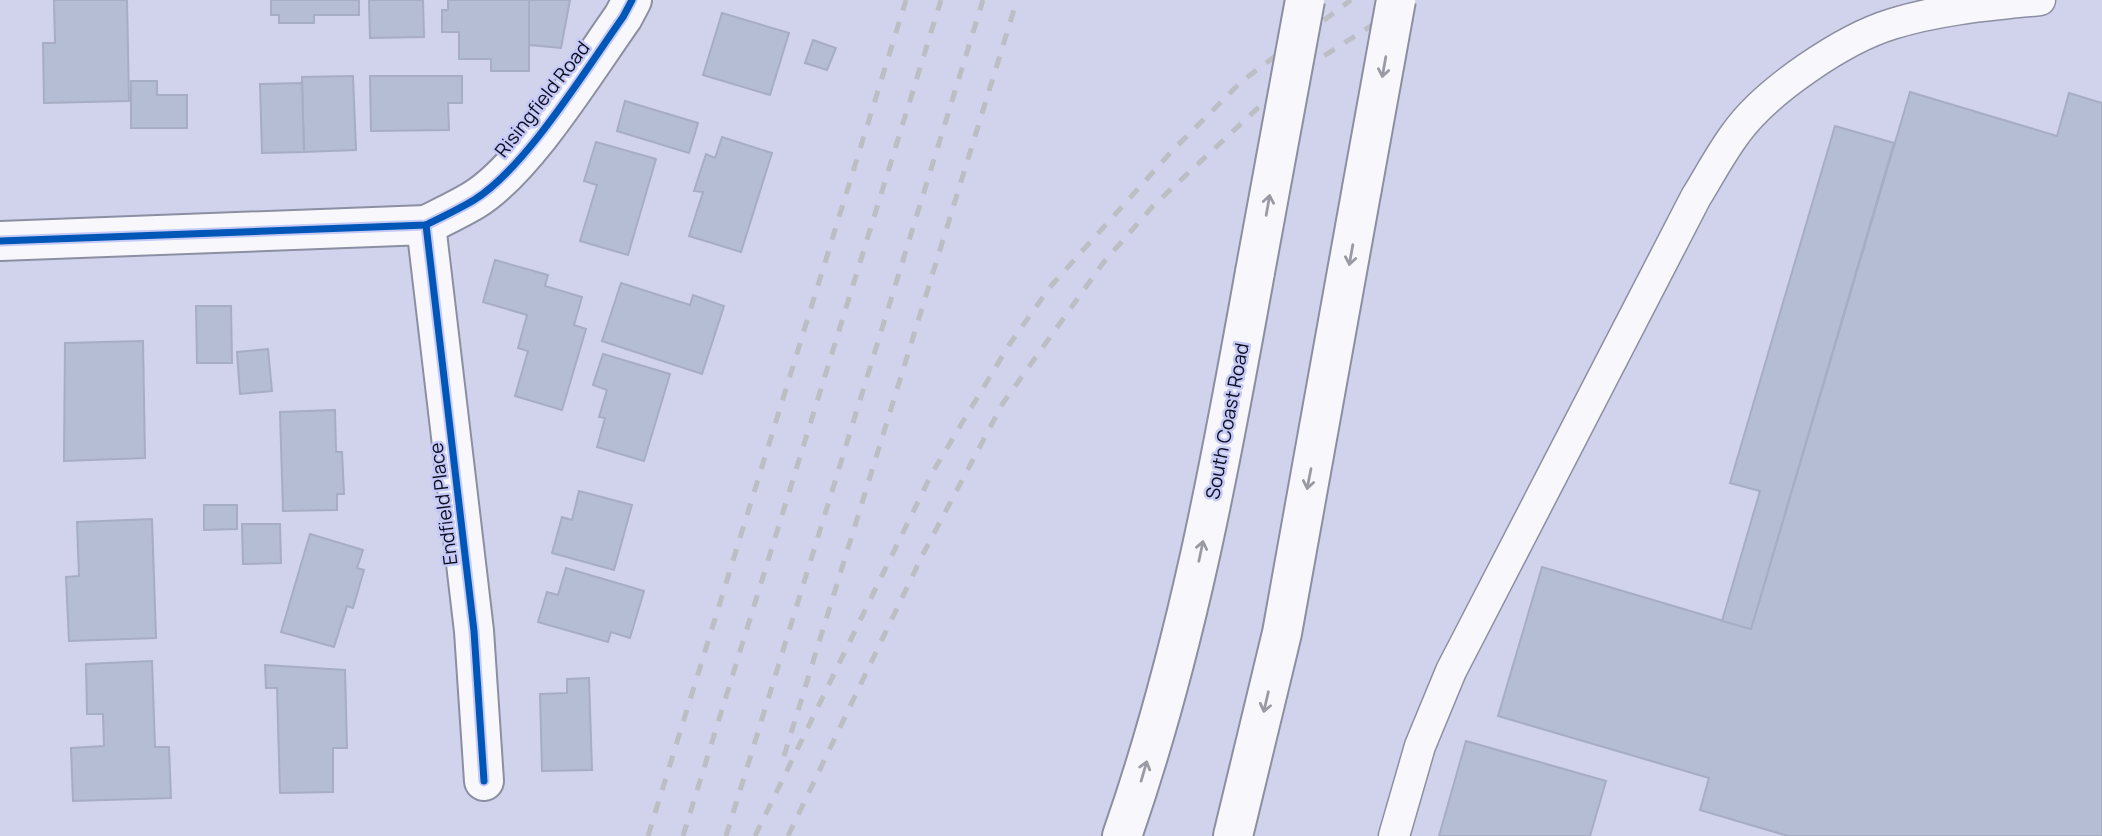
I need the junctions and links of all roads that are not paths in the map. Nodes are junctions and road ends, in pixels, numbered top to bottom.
1 (632, 0) edge
2 (1305, 0) edge
3 (1396, 0) edge
4 (2040, 0) edge
5 (426, 225) junction
6 (0, 241) edge
7 (484, 781) dead end
8 (1122, 836) edge
9 (1233, 836) edge
10 (1394, 836) edge

1 - 5 main road, Risingfield Road
8 -> 2 main road, South Coast Road, bridge
3 -> 9 main road, bridge
4 - 10 lane
5 - 6 main road
5 - 7 main road, Endfield Place

